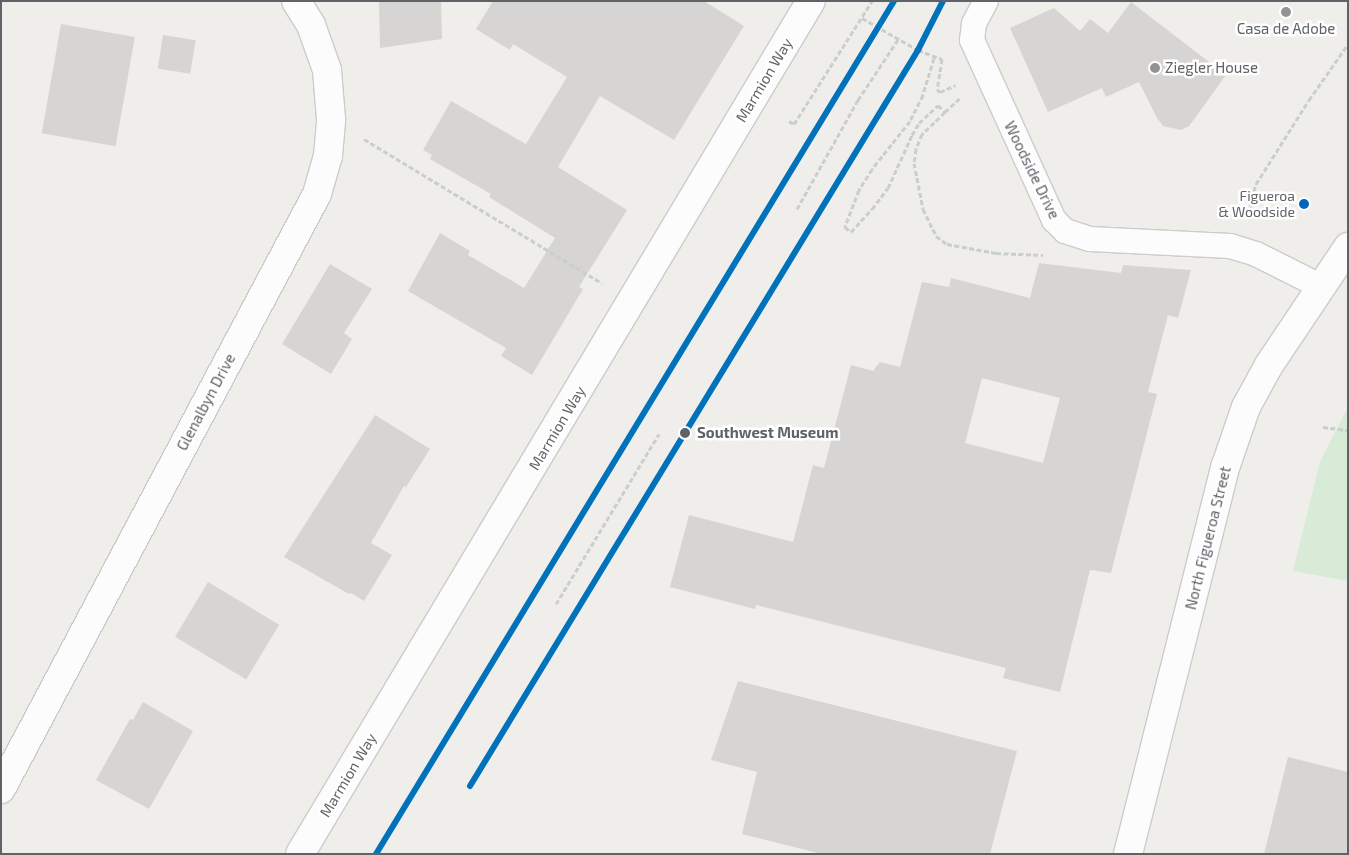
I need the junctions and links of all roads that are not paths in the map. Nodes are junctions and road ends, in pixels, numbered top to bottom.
1 (296, 1) edge
2 (811, 1) edge
3 (986, 1) edge
4 (1348, 247) edge
5 (1320, 286) junction
6 (1, 789) edge
7 (300, 854) edge
8 (1128, 854) edge

1 - 6 street, Glenalbyn Drive
2 - 7 street, Marmion Way
3 - 5 lane, Woodside Drive
4 - 5 street, North Figueroa Street
5 - 8 street, North Figueroa Street

